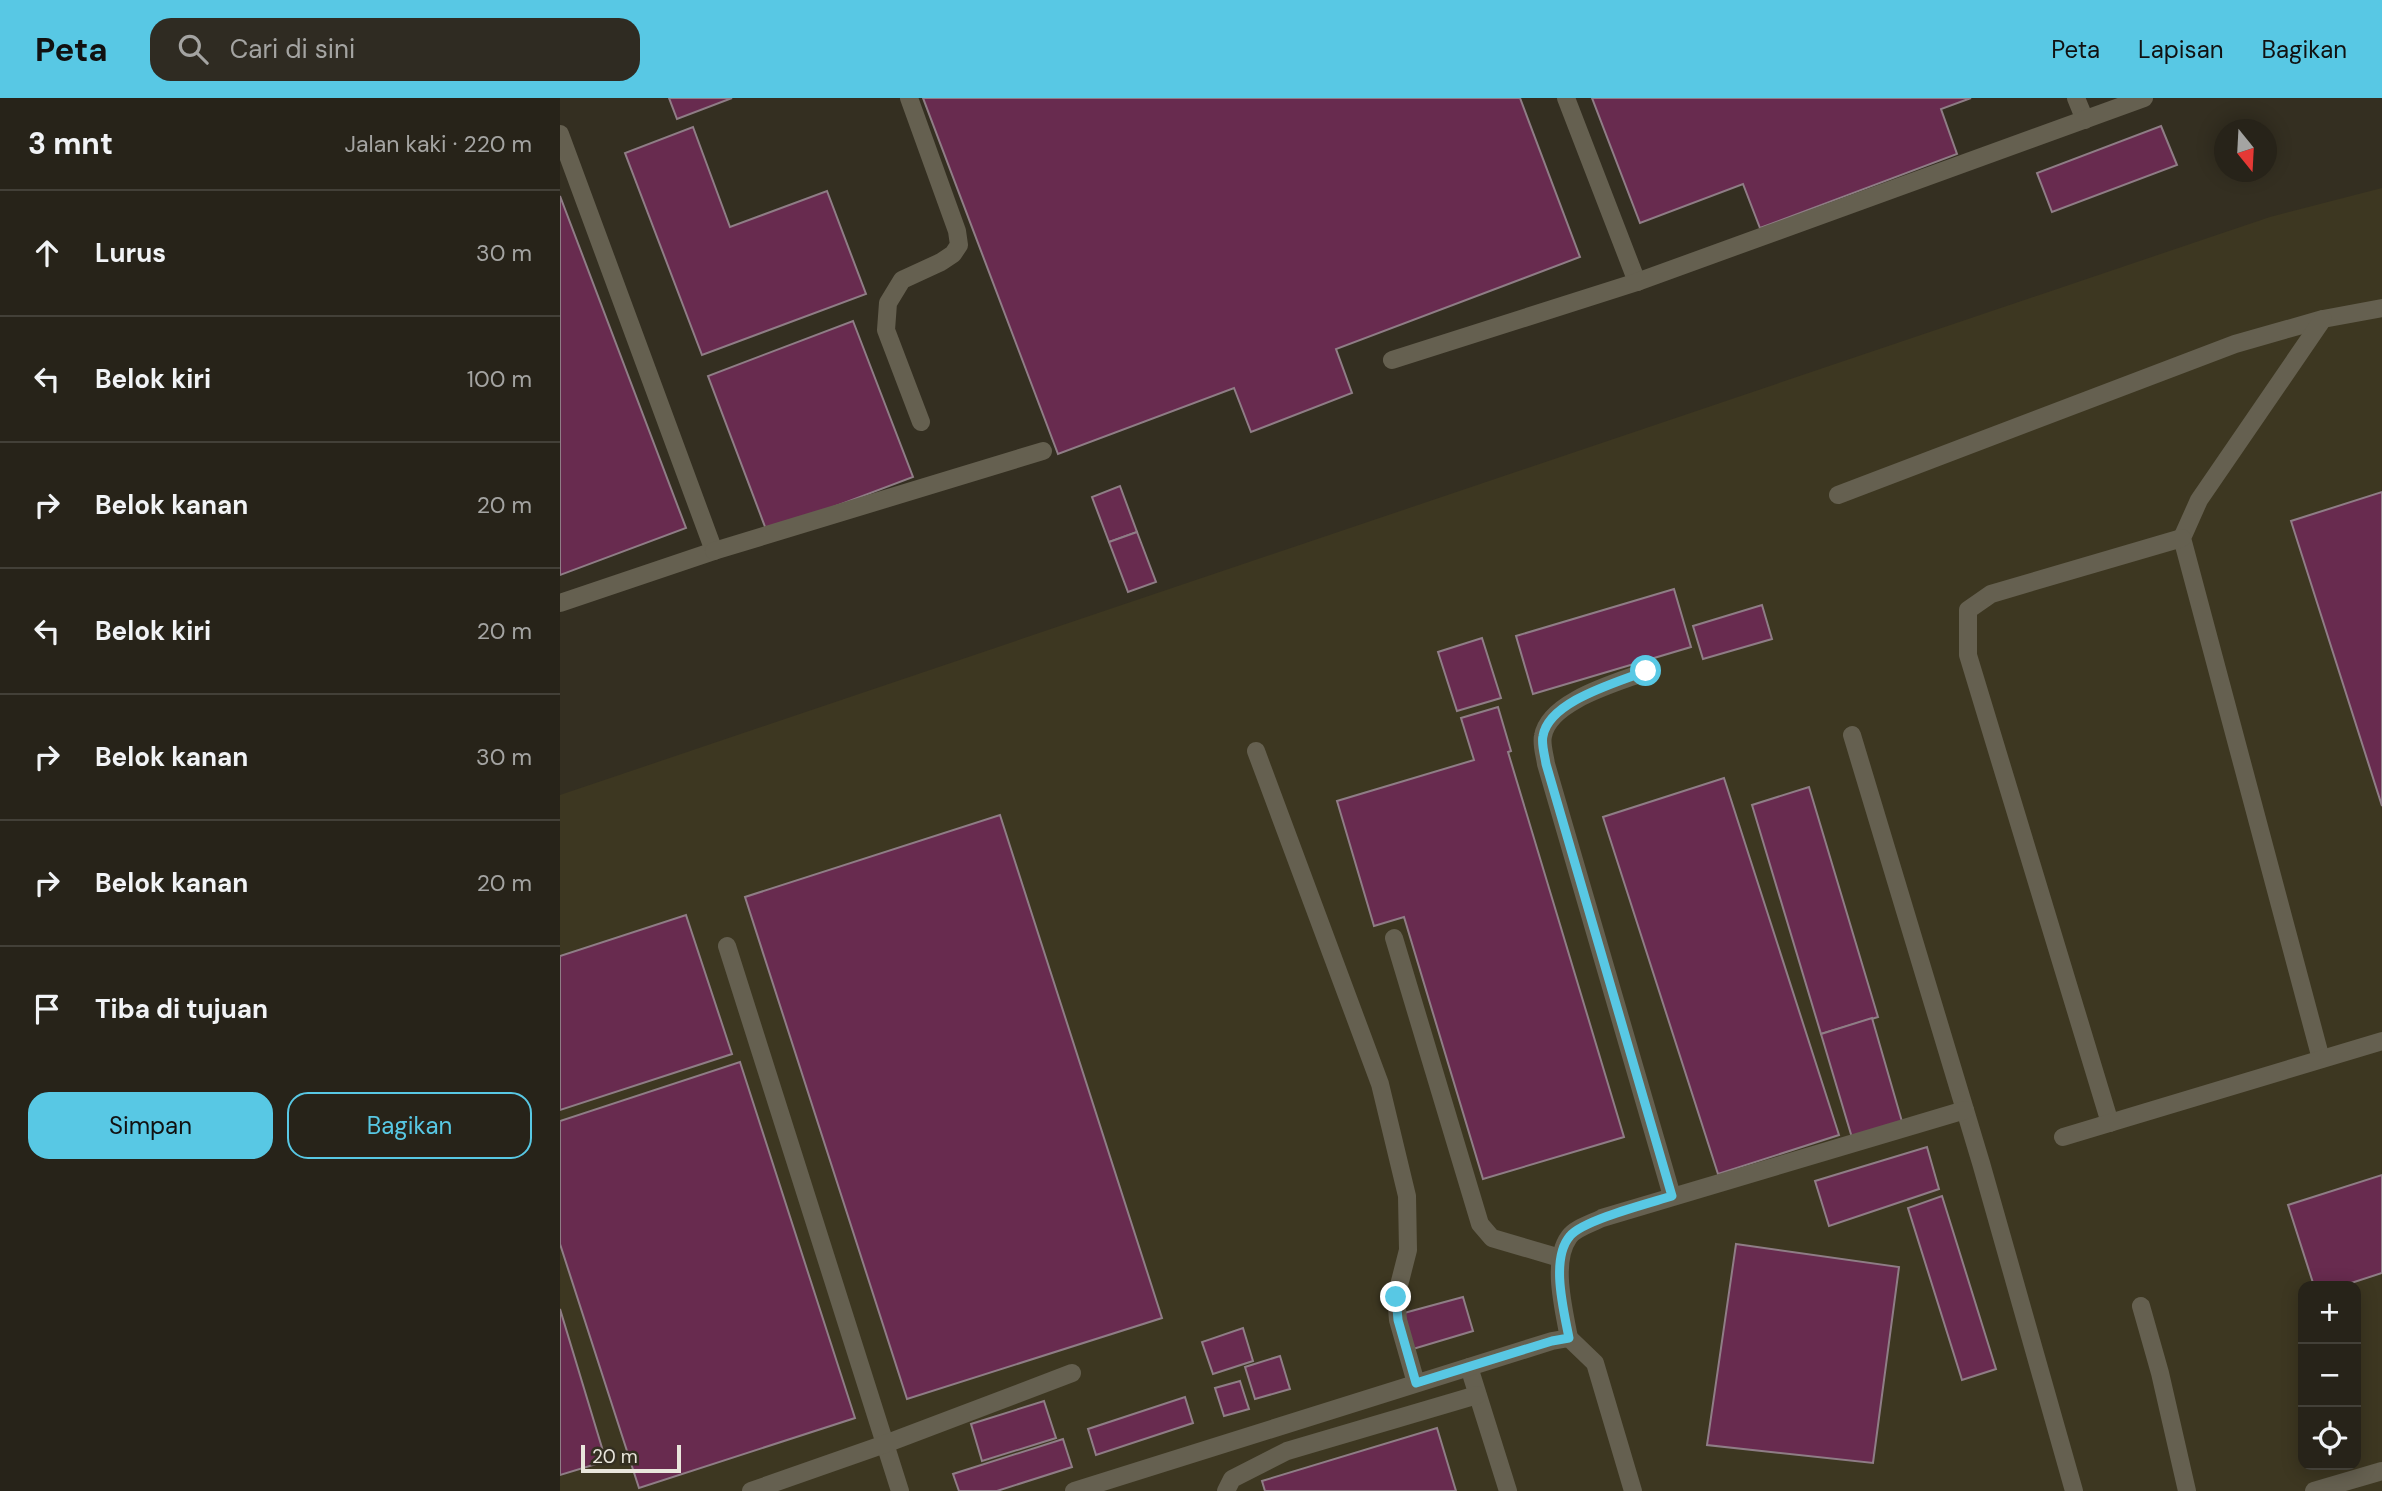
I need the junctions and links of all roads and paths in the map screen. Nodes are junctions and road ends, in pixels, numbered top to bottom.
1 (909, 98) edge
2 (1566, 98) edge
3 (2076, 98) edge
4 (2144, 98) edge
5 (2085, 120) junction
6 (560, 134) edge
7 (1637, 282) junction
8 (2382, 308) edge
9 (2322, 319) junction
10 (1392, 360) dead end
11 (921, 422) dead end
12 (1043, 451) dead end
13 (1838, 495) dead end
14 (2182, 538) junction
15 (714, 551) junction
16 (560, 603) edge
17 (1646, 671) dead end
18 (1852, 735) dead end
19 (1256, 751) dead end
20 (1394, 938) dead end
21 (727, 946) dead end
22 (2382, 1041) edge
23 (2321, 1059) junction
24 (1965, 1111) junction
25 (2110, 1124) junction
26 (2063, 1137) dead end
27 (1672, 1196) junction
28 (1560, 1258) junction
29 (2141, 1306) dead end
30 (1569, 1338) junction
31 (1469, 1367) junction
32 (1072, 1373) dead end
33 (1416, 1383) junction
34 (1477, 1395) junction
35 (885, 1444) junction
36 (2382, 1471) edge
37 (751, 1491) edge
38 (900, 1491) edge
39 (1074, 1491) edge
40 (1226, 1491) edge
41 (1508, 1491) edge
42 (1633, 1491) edge
43 (2074, 1491) edge
44 (2187, 1491) edge
45 (2314, 1491) edge

1 - 11 lane
2 - 7 lane
3 - 5 lane
4 - 5 lane
5 - 7 lane
6 - 15 lane
7 - 10 lane
8 - 9 lane
9 - 13 lane
9 - 14 lane
12 - 15 lane
14 - 23 lane
14 - 25 lane
15 - 16 lane
17 - 27 lane
18 - 24 lane
19 - 33 lane
20 - 28 lane
21 - 35 lane
22 - 23 lane
23 - 25 lane
24 - 27 lane
24 - 43 lane
25 - 26 lane
27 - 28 lane
28 - 30 lane
29 - 44 lane
30 - 31 lane
30 - 42 lane
31 - 33 lane
31 - 34 lane
32 - 35 lane
33 - 39 lane
34 - 40 lane
34 - 41 lane
35 - 37 lane
35 - 38 lane
36 - 45 lane

